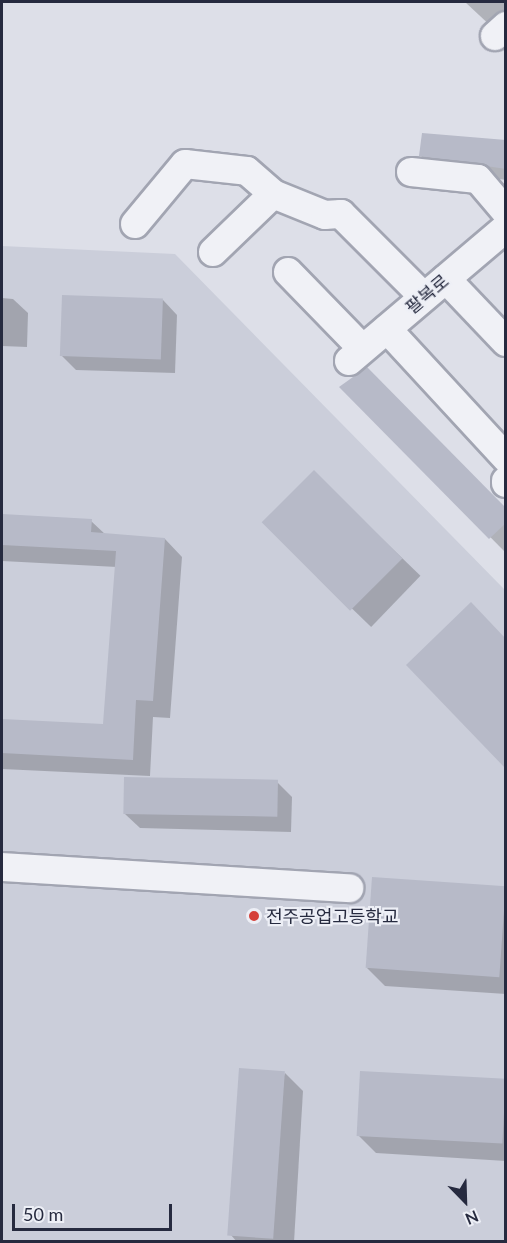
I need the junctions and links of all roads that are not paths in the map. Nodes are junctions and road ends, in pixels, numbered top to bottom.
1 (411, 172) dead end
2 (273, 194) junction
3 (506, 212) edge
4 (135, 224) dead end
5 (506, 228) edge
6 (213, 252) dead end
7 (288, 272) dead end
8 (451, 274) junction
9 (424, 297) junction
10 (506, 321) edge
11 (387, 329) junction
12 (506, 342) edge
13 (506, 458) edge
14 (2, 867) edge
15 (349, 888) dead end

1 - 3 lane
2 - 4 lane
2 - 6 lane
2 - 9 lane
5 - 8 lane, 팔복로
7 - 11 lane, 팔복로
8 - 9 lane, 팔복로
8 - 10 lane
8 - 12 lane
9 - 11 lane, 팔복로
11 - 13 lane
14 - 15 lane

